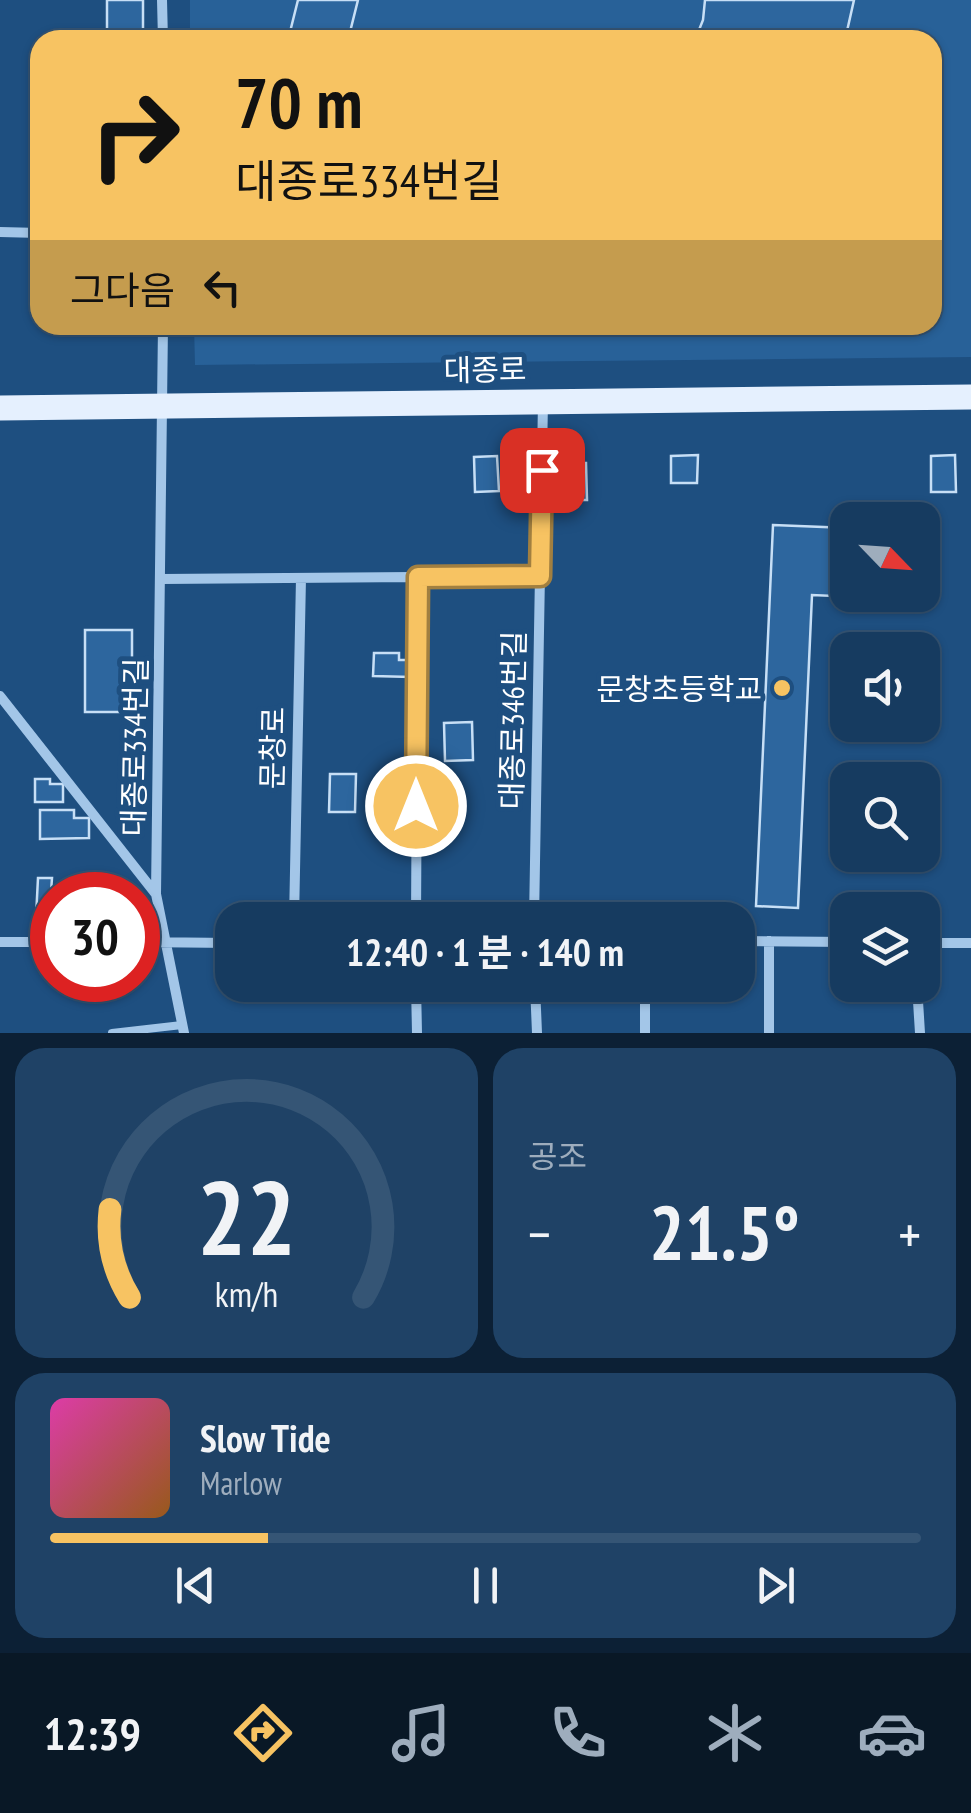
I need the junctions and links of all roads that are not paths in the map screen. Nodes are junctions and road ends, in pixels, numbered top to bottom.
1 (162, 0) edge
2 (162, 30) edge
3 (0, 232) edge
4 (30, 233) edge
5 (163, 335) edge
6 (971, 397) edge
7 (543, 400) junction
8 (164, 407) junction
9 (0, 408) edge
10 (540, 576) junction
11 (418, 577) junction
12 (301, 578) junction
13 (162, 579) junction
14 (0, 696) edge
15 (139, 872) edge
16 (156, 872) edge
17 (294, 902) edge
18 (416, 902) edge
19 (534, 902) edge
20 (160, 913) edge
21 (755, 941) edge
22 (769, 941) junction
23 (0, 942) edge
24 (30, 942) edge
25 (160, 942) edge
26 (166, 942) junction
27 (830, 942) edge
28 (215, 943) edge
29 (971, 943) edge
30 (940, 944) edge
31 (416, 1002) edge
32 (536, 1002) edge
33 (645, 1002) edge
34 (919, 1002) edge
35 (183, 1029) edge
36 (154, 1030) edge
37 (112, 1033) edge
38 (417, 1033) edge
39 (537, 1033) edge
40 (645, 1033) edge
41 (769, 1033) edge
42 (920, 1033) edge

1 - 2 street
3 - 4 street
5 - 8 street, 대종로334번길
6 - 7 main road, 대종로
7 - 8 main road, 대종로
7 - 10 street, 대종로346번길
8 - 9 main road, 대종로
8 - 13 street, 대종로334번길
10 - 11 street
10 - 19 street, 대종로346번길
11 - 12 street
11 - 18 street
12 - 13 street
12 - 17 street, 문창로
13 - 16 street, 대종로334번길
14 - 15 street
20 - 26 street, 대종로334번길
21 - 22 street
22 - 27 street
22 - 41 street
23 - 24 street
25 - 26 street
26 - 28 street
26 - 35 street, 대종로334번길
29 - 30 street
31 - 38 street
32 - 39 street
33 - 40 street
34 - 42 street
35 - 36 lane
36 - 37 lane

